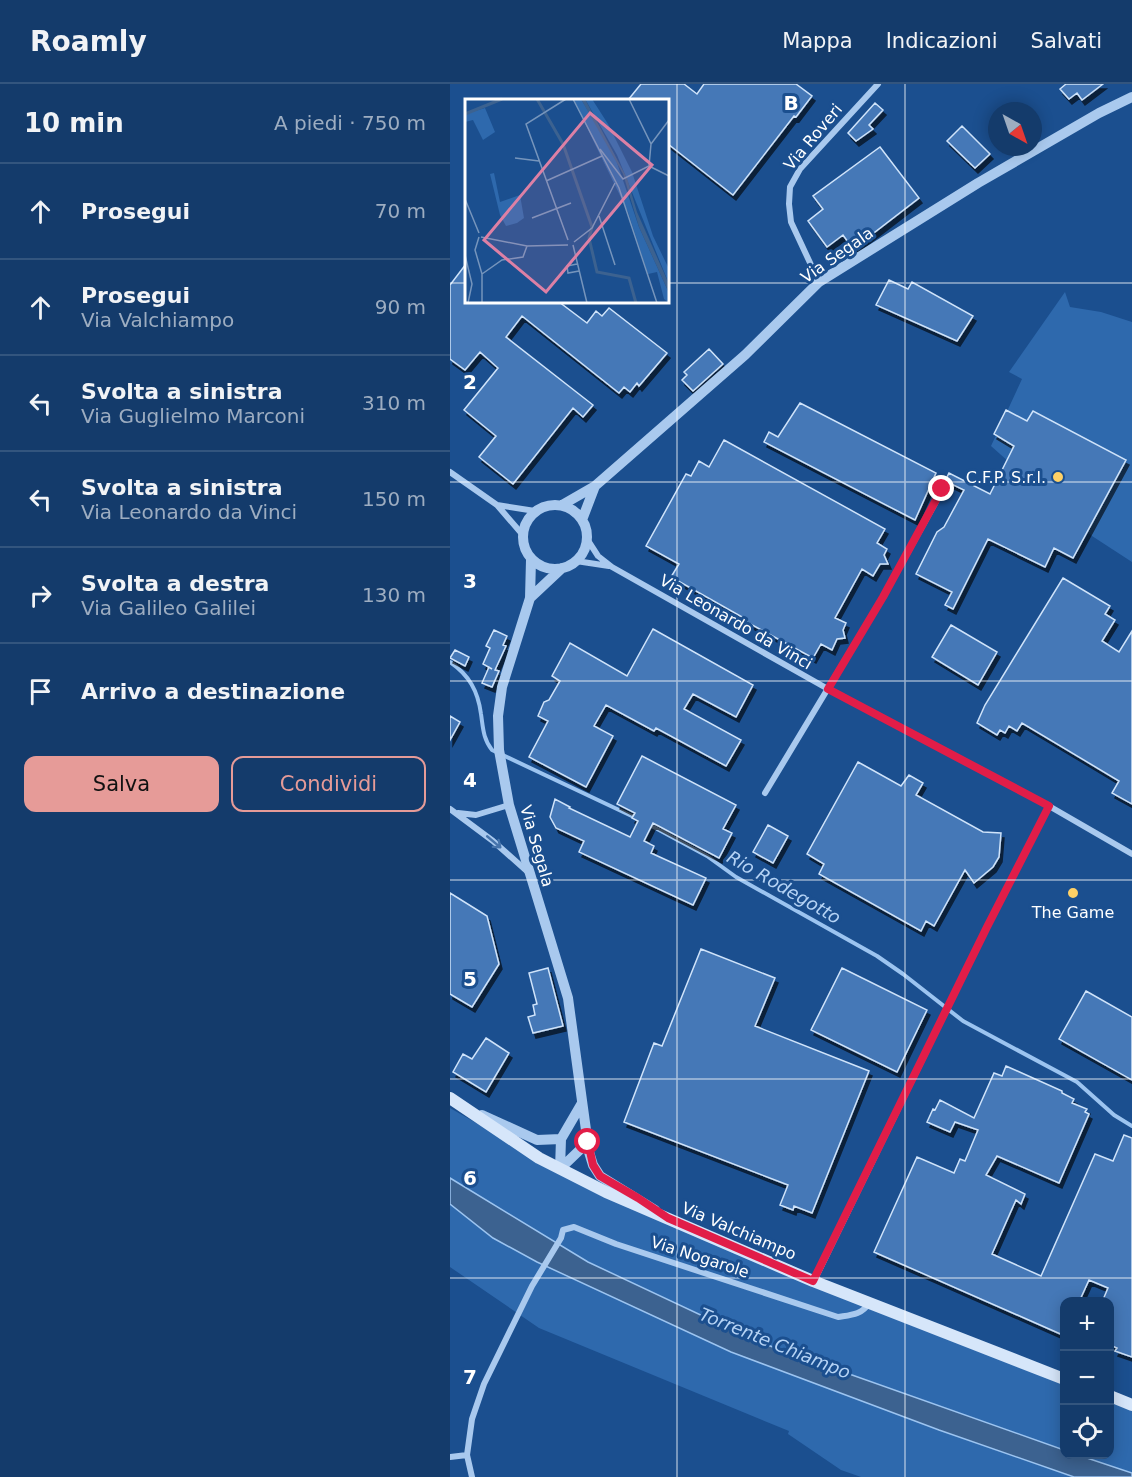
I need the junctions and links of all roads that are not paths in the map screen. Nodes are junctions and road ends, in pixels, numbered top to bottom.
1 (878, 84) edge
2 (1132, 97) edge
3 (819, 282) junction
4 (450, 472) edge
5 (595, 486) junction
6 (942, 489) dead end
7 (497, 505) junction
8 (562, 505) junction
9 (535, 511) junction
10 (582, 520) junction
11 (522, 534) junction
12 (587, 539) junction
13 (531, 560) junction
14 (576, 561) junction
15 (612, 567) junction
16 (562, 568) junction
17 (530, 598) junction
18 (828, 689) junction
19 (765, 793) dead end
20 (509, 805) junction
21 (1049, 806) junction
22 (450, 809) edge
23 (457, 813) junction
24 (1132, 854) edge
25 (529, 873) junction
26 (450, 1098) edge
27 (582, 1103) junction
28 (462, 1106) junction
29 (561, 1139) junction
30 (588, 1142) junction
31 (560, 1169) junction
32 (668, 1218) junction
33 (813, 1281) junction
34 (869, 1302) junction
35 (1060, 1376) edge
36 (1114, 1398) edge
37 (1132, 1405) edge
38 (467, 1455) junction
39 (450, 1457) edge
40 (472, 1477) edge

1 - 3 street, Via Roveri
2 - 3 street, Via Segala
3 - 5 street, Via Segala
4 - 7 street
5 - 8 street, Via Segala
5 - 10 street, Via Segala
6 - 18 street
7 - 9 street
7 - 11 street
8 - 9 street, Via Segala
8 - 10 street
9 - 11 street
10 - 12 street
11 - 13 street, Via Segala
12 - 14 street
12 - 15 street, Via Leonardo da Vinci
13 - 16 street
13 - 17 street, Via Segala
14 - 15 street, Via Leonardo da Vinci
14 - 16 street, Via Segala
15 - 18 street, Via Leonardo da Vinci
16 - 17 street, Via Segala
17 - 20 street, Via Segala
18 - 19 street
18 - 21 street, Via Leonardo da Vinci
20 - 23 street
20 - 25 street, Via Segala
21 - 24 street, Via Leonardo da Vinci
21 - 33 street
22 - 23 street
23 -> 25 street
25 - 27 street, Via Segala
26 - 28 main road, Via Valchiampo
27 - 29 street
27 - 30 street, Via Segala
28 - 29 street
28 - 31 main road, Via Valchiampo
29 - 31 street
30 - 31 street
30 - 32 street, Via Segala
31 - 32 main road, Via Valchiampo
32 - 33 main road, Via Valchiampo
33 - 34 main road, Via Valchiampo
34 - 35 main road, Via Valchiampo
34 - 38 street, Via Nogarole
36 - 37 main road
38 - 39 street
38 - 40 street

